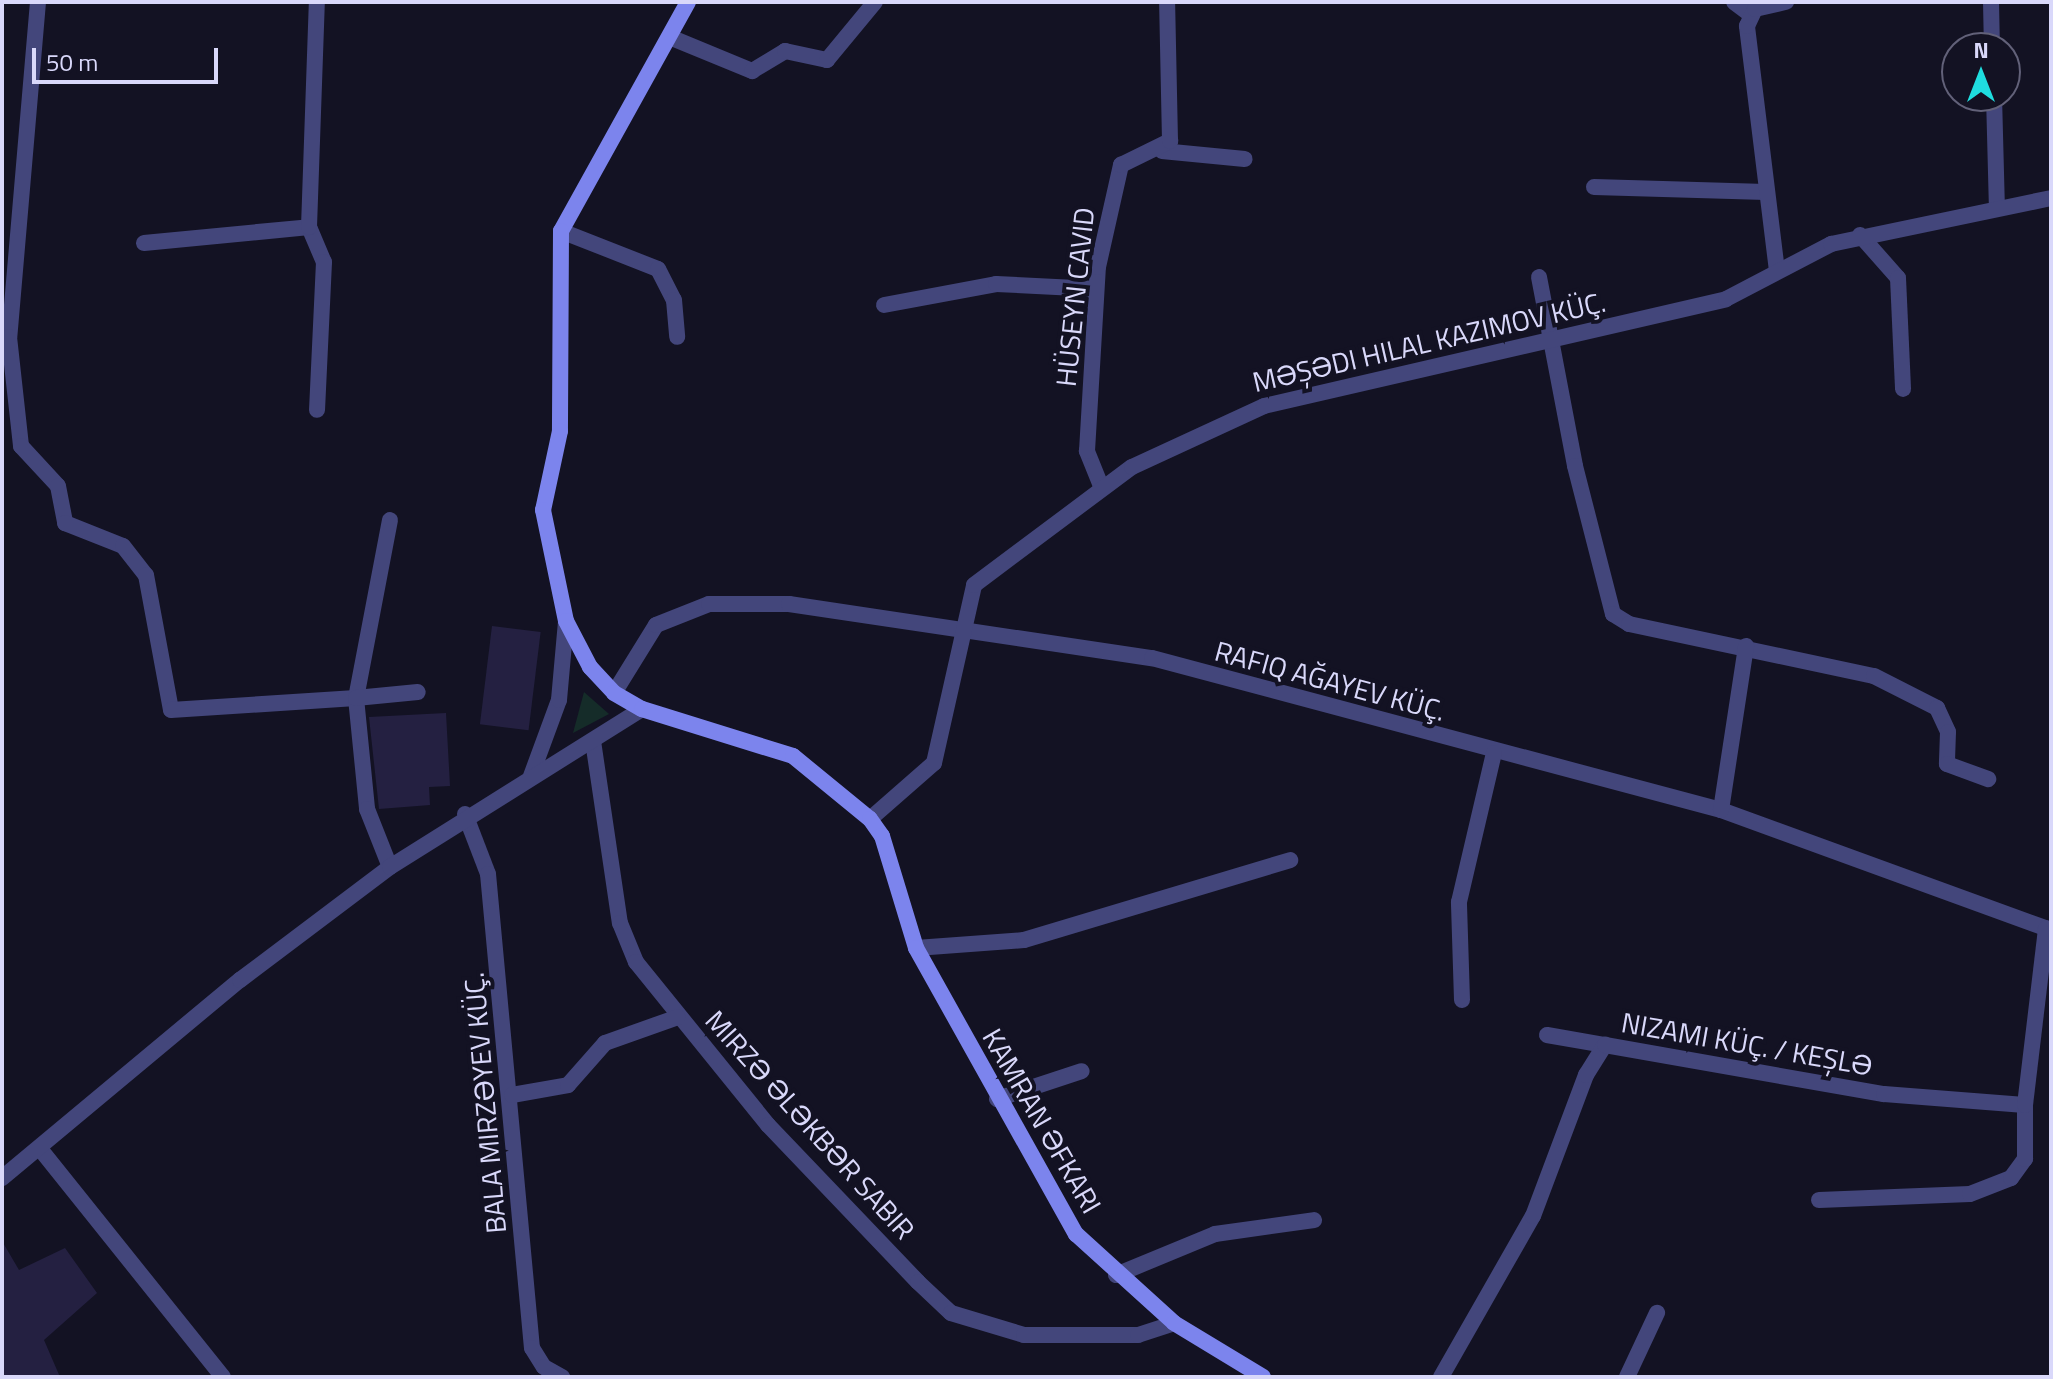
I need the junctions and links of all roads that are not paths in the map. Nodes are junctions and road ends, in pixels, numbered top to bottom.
1 (38, 2) edge
2 (317, 2) edge
3 (688, 2) edge
4 (875, 2) edge
5 (1167, 2) edge
6 (1734, 2) edge
7 (1786, 2) edge
8 (1991, 2) edge
9 (1750, 14) junction
10 (1992, 32) edge
11 (672, 38) junction
12 (1994, 112) edge
13 (1162, 151) junction
14 (1245, 159) dead end
15 (1594, 187) dead end
16 (1766, 192) junction
17 (2051, 198) edge
18 (1997, 208) junction
19 (309, 227) junction
20 (561, 231) junction
21 (1860, 235) junction
22 (144, 243) dead end
23 (1777, 271) junction
24 (1539, 277) dead end
25 (1096, 289) junction
26 (884, 305) dead end
27 (677, 337) dead end
28 (1553, 339) junction
29 (1903, 389) dead end
30 (317, 410) dead end
31 (1101, 486) junction
32 (390, 520) dead end
33 (566, 621) junction
34 (961, 628) junction
35 (1746, 646) junction
36 (418, 692) dead end
37 (614, 693) junction
38 (356, 698) junction
39 (642, 709) junction
40 (593, 741) junction
41 (1494, 753) junction
42 (531, 776) junction
43 (1988, 779) dead end
44 (1721, 810) junction
45 (465, 814) junction
46 (870, 819) junction
47 (1290, 860) dead end
48 (390, 867) junction
49 (2048, 929) edge
50 (916, 948) junction
51 (1462, 1000) dead end
52 (678, 1017) junction
53 (1547, 1035) dead end
54 (1605, 1045) junction
55 (1082, 1071) dead end
56 (512, 1095) junction
57 (997, 1099) junction
58 (2025, 1105) junction
59 (41, 1150) junction
60 (2, 1178) edge
61 (1819, 1200) dead end
62 (1314, 1220) dead end
63 (1116, 1275) junction
64 (1657, 1313) dead end
65 (1174, 1323) junction
66 (223, 1377) edge
67 (562, 1377) edge
68 (1263, 1377) edge
69 (1441, 1377) edge
70 (1627, 1377) edge

1 - 38 street
2 - 19 street
3 - 11 street
4 - 11 street
5 - 13 street
6 - 9 street
7 - 9 street
8 - 10 street
9 - 16 street
11 - 20 street
12 - 18 street
13 - 14 street
13 - 25 street, HÜSEYN CAVID
15 - 16 street
16 - 23 street
17 - 18 street
18 - 21 street
19 - 22 street
19 - 30 street
20 - 27 street
20 - 33 street
21 - 23 street
21 - 29 street
23 - 28 street
24 - 28 street
25 - 26 street
25 - 31 street, HÜSEYN CAVID
28 - 31 street
28 - 35 street
31 - 34 street
32 - 38 street
33 - 37 street
33 - 42 street
34 - 37 street, RAFIQ AĞAYEV KÜÇ.
34 - 41 street, RAFIQ AĞAYEV KÜÇ.
34 - 46 street
35 - 43 street
35 - 44 street
36 - 38 street
37 - 39 street
38 - 48 street
39 - 40 street
39 - 46 street
40 - 42 street
40 - 52 street, MIRZƏ ƏLƏKBƏR SABIR
41 - 44 street, RAFIQ AĞAYEV KÜÇ.
41 - 51 street
42 - 45 street
44 - 49 street, RAFIQ AĞAYEV KÜÇ.
45 - 48 street
45 - 56 street, BALA MIRZƏYEV KÜÇ.
46 - 50 street, KAMRAN ƏFKARI
47 - 50 street
48 - 59 street
49 - 58 street
50 - 57 street, KAMRAN ƏFKARI
52 - 56 street
52 - 65 street, MIRZƏ ƏLƏKBƏR SABIR
53 - 54 street
54 - 58 street, NIZAMI KÜÇ. / KEŞLƏ
54 - 69 street, NIZAMI KÜÇ. / KEŞLƏ
55 - 57 street
56 - 67 street, BALA MIRZƏYEV KÜÇ.
57 - 63 street, KAMRAN ƏFKARI
58 - 61 street
59 - 60 street
59 - 66 street
62 - 63 street
63 - 65 street, KAMRAN ƏFKARI
64 - 70 street
65 - 68 street, KAMRAN ƏFKARI

